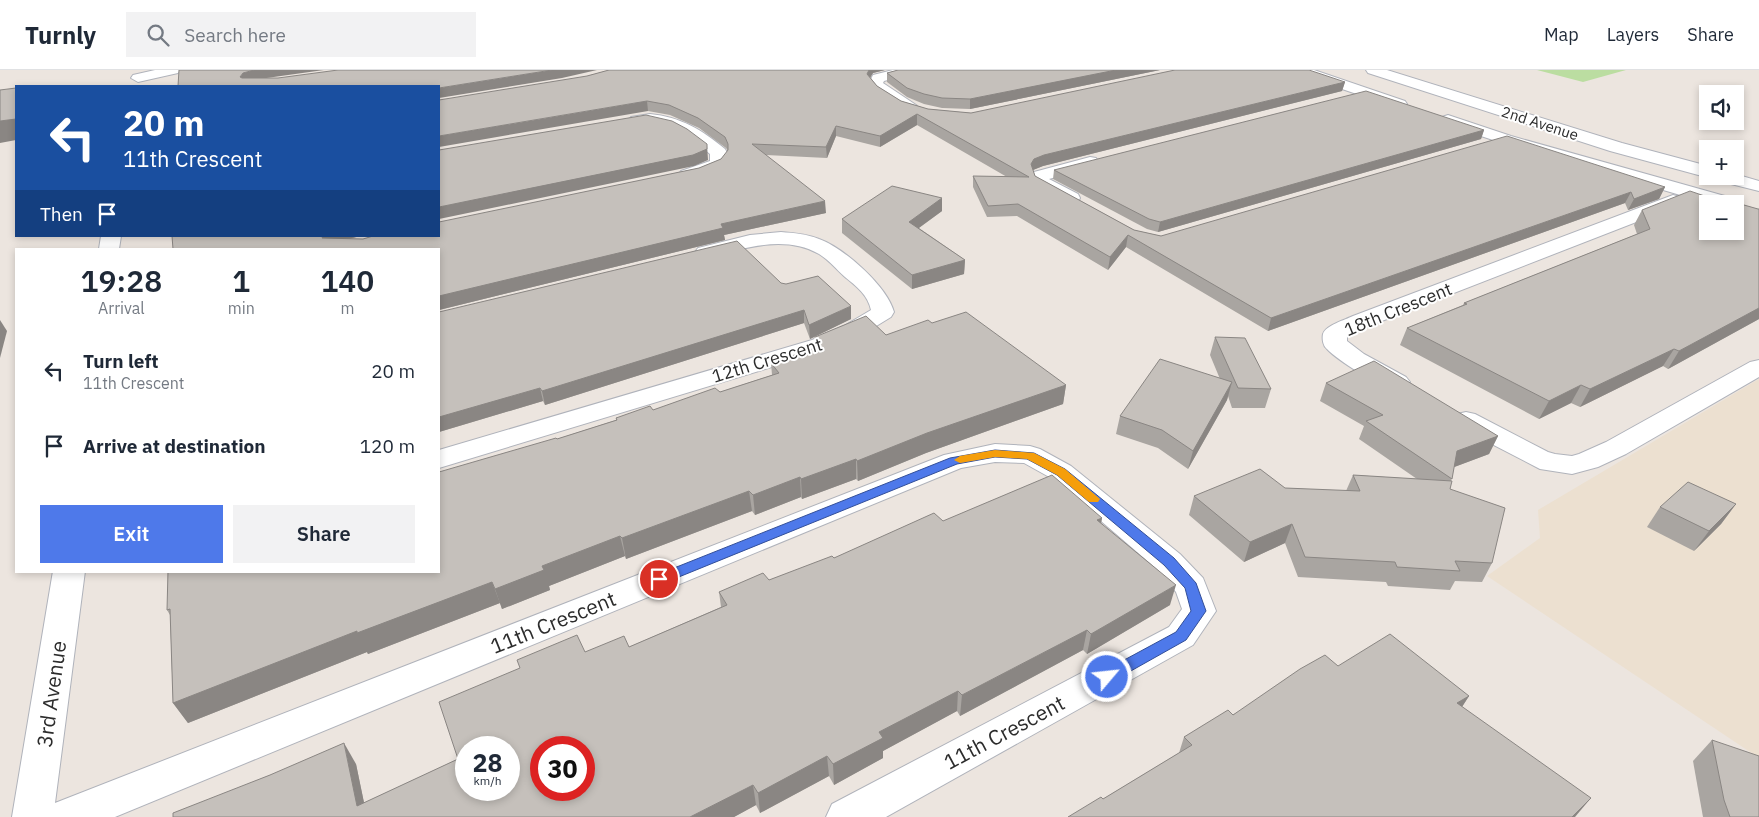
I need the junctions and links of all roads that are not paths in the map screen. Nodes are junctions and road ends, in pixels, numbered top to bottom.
1 (173, 70) edge
2 (910, 70) edge
3 (1300, 70) edge
4 (1373, 70) edge
5 (138, 78) edge
6 (1365, 92) junction
7 (1336, 99) edge
8 (1412, 108) edge
9 (927, 114) edge
10 (1430, 114) edge
11 (620, 122) edge
12 (1504, 139) junction
13 (1476, 147) edge
14 (1616, 147) junction
15 (1106, 158) edge
16 (1583, 161) junction
17 (1699, 170) edge
18 (669, 179) edge
19 (1744, 182) edge
20 (1759, 186) edge
21 (1693, 194) junction
22 (1699, 196) edge
23 (1082, 204) edge
24 (685, 258) edge
25 (1759, 367) edge
26 (1418, 394) edge
27 (1443, 408) edge
28 (440, 459) edge
29 (69, 573) edge
30 (33, 817) edge
31 (68, 817) edge
32 (847, 817) edge

1 - 5 street
2 - 9 street
3 - 6 street
4 - 14 street, 2nd Avenue
6 - 7 street
6 - 8 street
10 - 12 street
11 - 18 street
12 - 13 street
12 - 16 street
14 - 16 street
14 - 17 street, 2nd Avenue
15 - 23 street
16 - 21 street
19 - 20 street
21 - 22 street
21 - 26 street, 18th Crescent
24 - 28 street, 12th Crescent
25 - 27 street
29 - 30 street, 3rd Avenue
31 - 32 street, 11th Crescent

